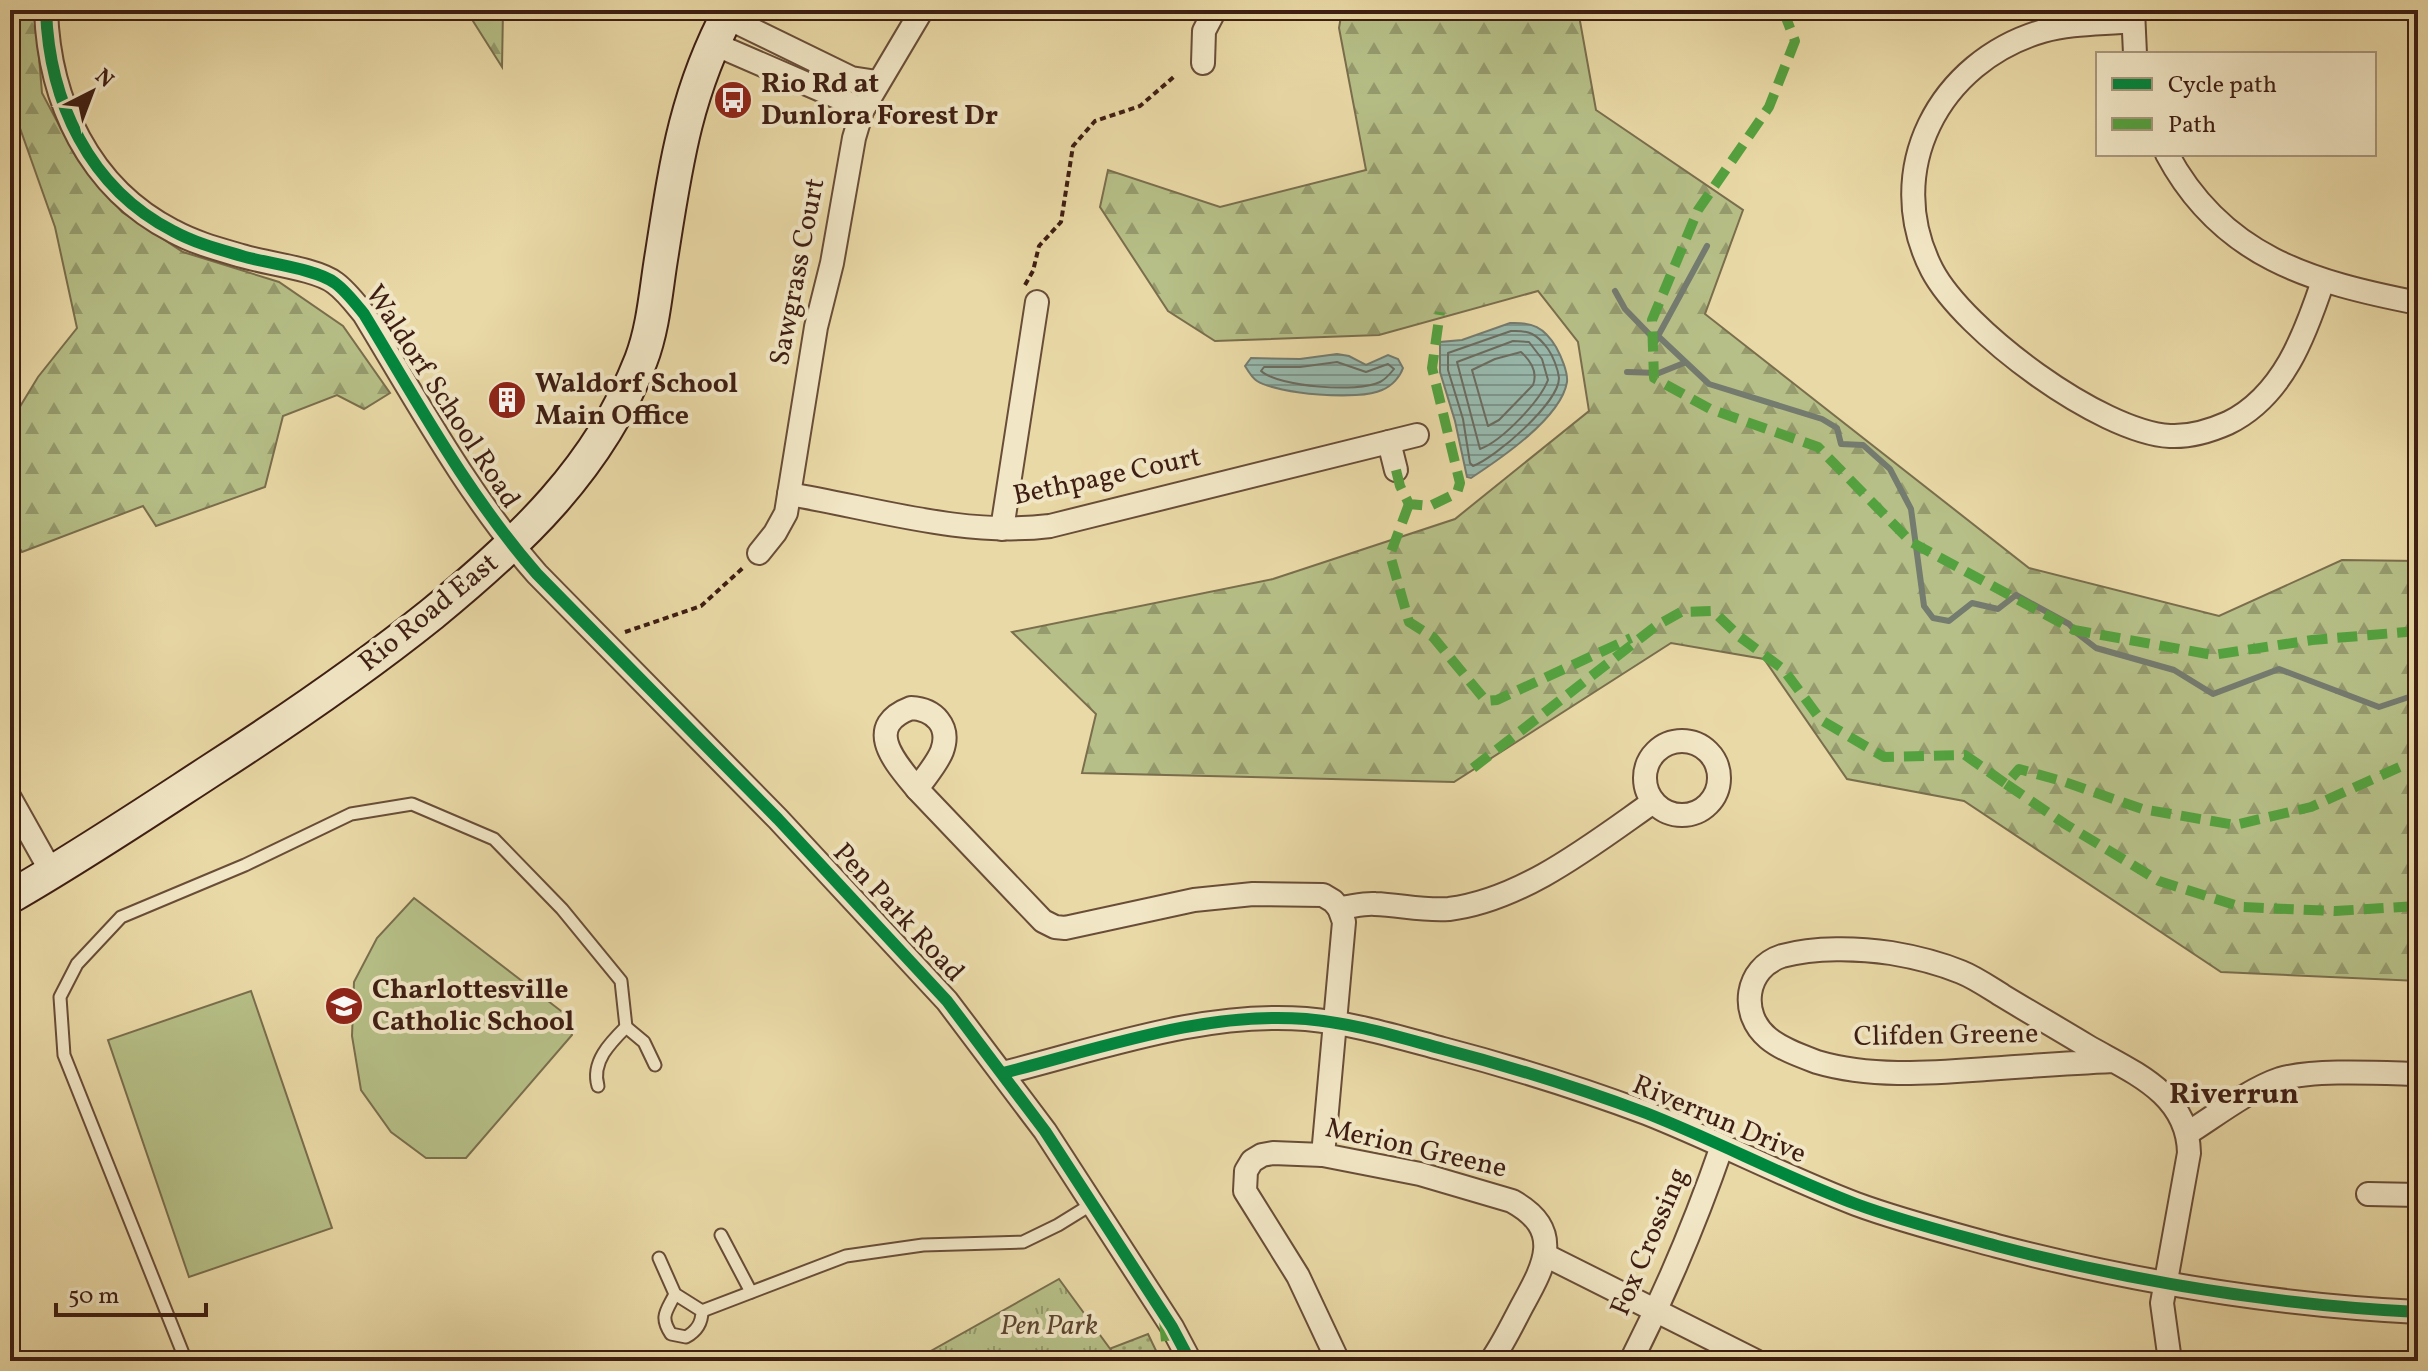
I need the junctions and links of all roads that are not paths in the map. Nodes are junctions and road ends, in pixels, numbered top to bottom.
1 (46, 10) edge
2 (922, 10) edge
3 (1215, 10) edge
4 (2133, 16) edge
5 (723, 23) edge
6 (2135, 52) edge
7 (1203, 63) dead end
8 (877, 82) junction
9 (862, 111) junction
10 (2168, 156) edge
11 (2323, 281) junction
12 (1030, 296) road end
13 (2418, 303) edge
14 (1417, 435) dead end
15 (1389, 442) junction
16 (1396, 470) dead end
17 (789, 494) junction
18 (1002, 529) junction
19 (512, 546) junction
20 (759, 553) road end
21 (917, 789) dead end
22 (10, 798) edge
23 (1653, 802) dead end
24 (52, 873) junction
25 (10, 897) edge
26 (1339, 908) junction
27 (1334, 1022) junction
28 (626, 1027) junction
29 (2113, 1061) junction
30 (655, 1065) dead end
31 (1003, 1073) junction
32 (2418, 1074) edge
33 (598, 1086) dead end
34 (2188, 1133) junction
35 (1722, 1146) junction
36 (1323, 1155) junction
37 (2368, 1194) dead end
38 (2418, 1195) edge
39 (1092, 1204) junction
40 (721, 1235) dead end
41 (1545, 1255) junction
42 (659, 1258) dead end
43 (2164, 1282) junction
44 (751, 1292) junction
45 (675, 1294) junction
46 (1657, 1310) junction
47 (702, 1311) junction
48 (2418, 1312) edge
49 (186, 1361) edge
50 (1190, 1361) edge
51 (1338, 1361) edge
52 (1491, 1361) edge
53 (1631, 1361) edge
54 (1756, 1361) edge
55 (2170, 1361) edge

1 - 19 street, Waldorf School Road
2 - 8 street, Sawgrass Court
3 - 7 street
4 - 6 street
4 - 11 street
5 - 8 street
5 - 9 street
5 - 19 street, Rio Road East
8 - 9 street, Sawgrass Court
9 - 17 street, Sawgrass Court
10 - 11 street
11 - 13 street
12 - 18 street
14 - 15 street, Bethpage Court
15 - 16 street
15 - 18 street, Bethpage Court
17 - 18 street, Bethpage Court
17 - 20 street, Sawgrass Court
19 - 24 street, Rio Road East
19 - 31 street, Pen Park Road
21 - 26 street
22 - 24 street
23 - 26 street
24 - 25 street, Rio Road East
26 - 27 street
27 - 31 street, Riverrun Drive
27 - 35 street, Riverrun Drive
27 - 36 street
28 - 30 lane
28 - 33 lane
28 - 49 lane
29 - 29 street, Clifden Greene
29 - 34 street, Clifden Greene
31 - 39 street, Pen Park Road
32 - 34 street
34 - 43 street
35 - 43 street, Riverrun Drive
35 - 46 street, Fox Crossing
36 - 41 street, Merion Greene
36 - 51 street, Merion Greene
37 - 38 street
39 - 44 lane
39 - 50 street, Pen Park Road
40 - 44 lane
41 - 46 street
41 - 52 street
42 - 45 lane
43 - 48 street, Riverrun Drive
43 - 55 street
44 - 47 lane
45 - 47 lane
45 - 47 lane
46 - 53 street, Fox Crossing
46 - 54 street

